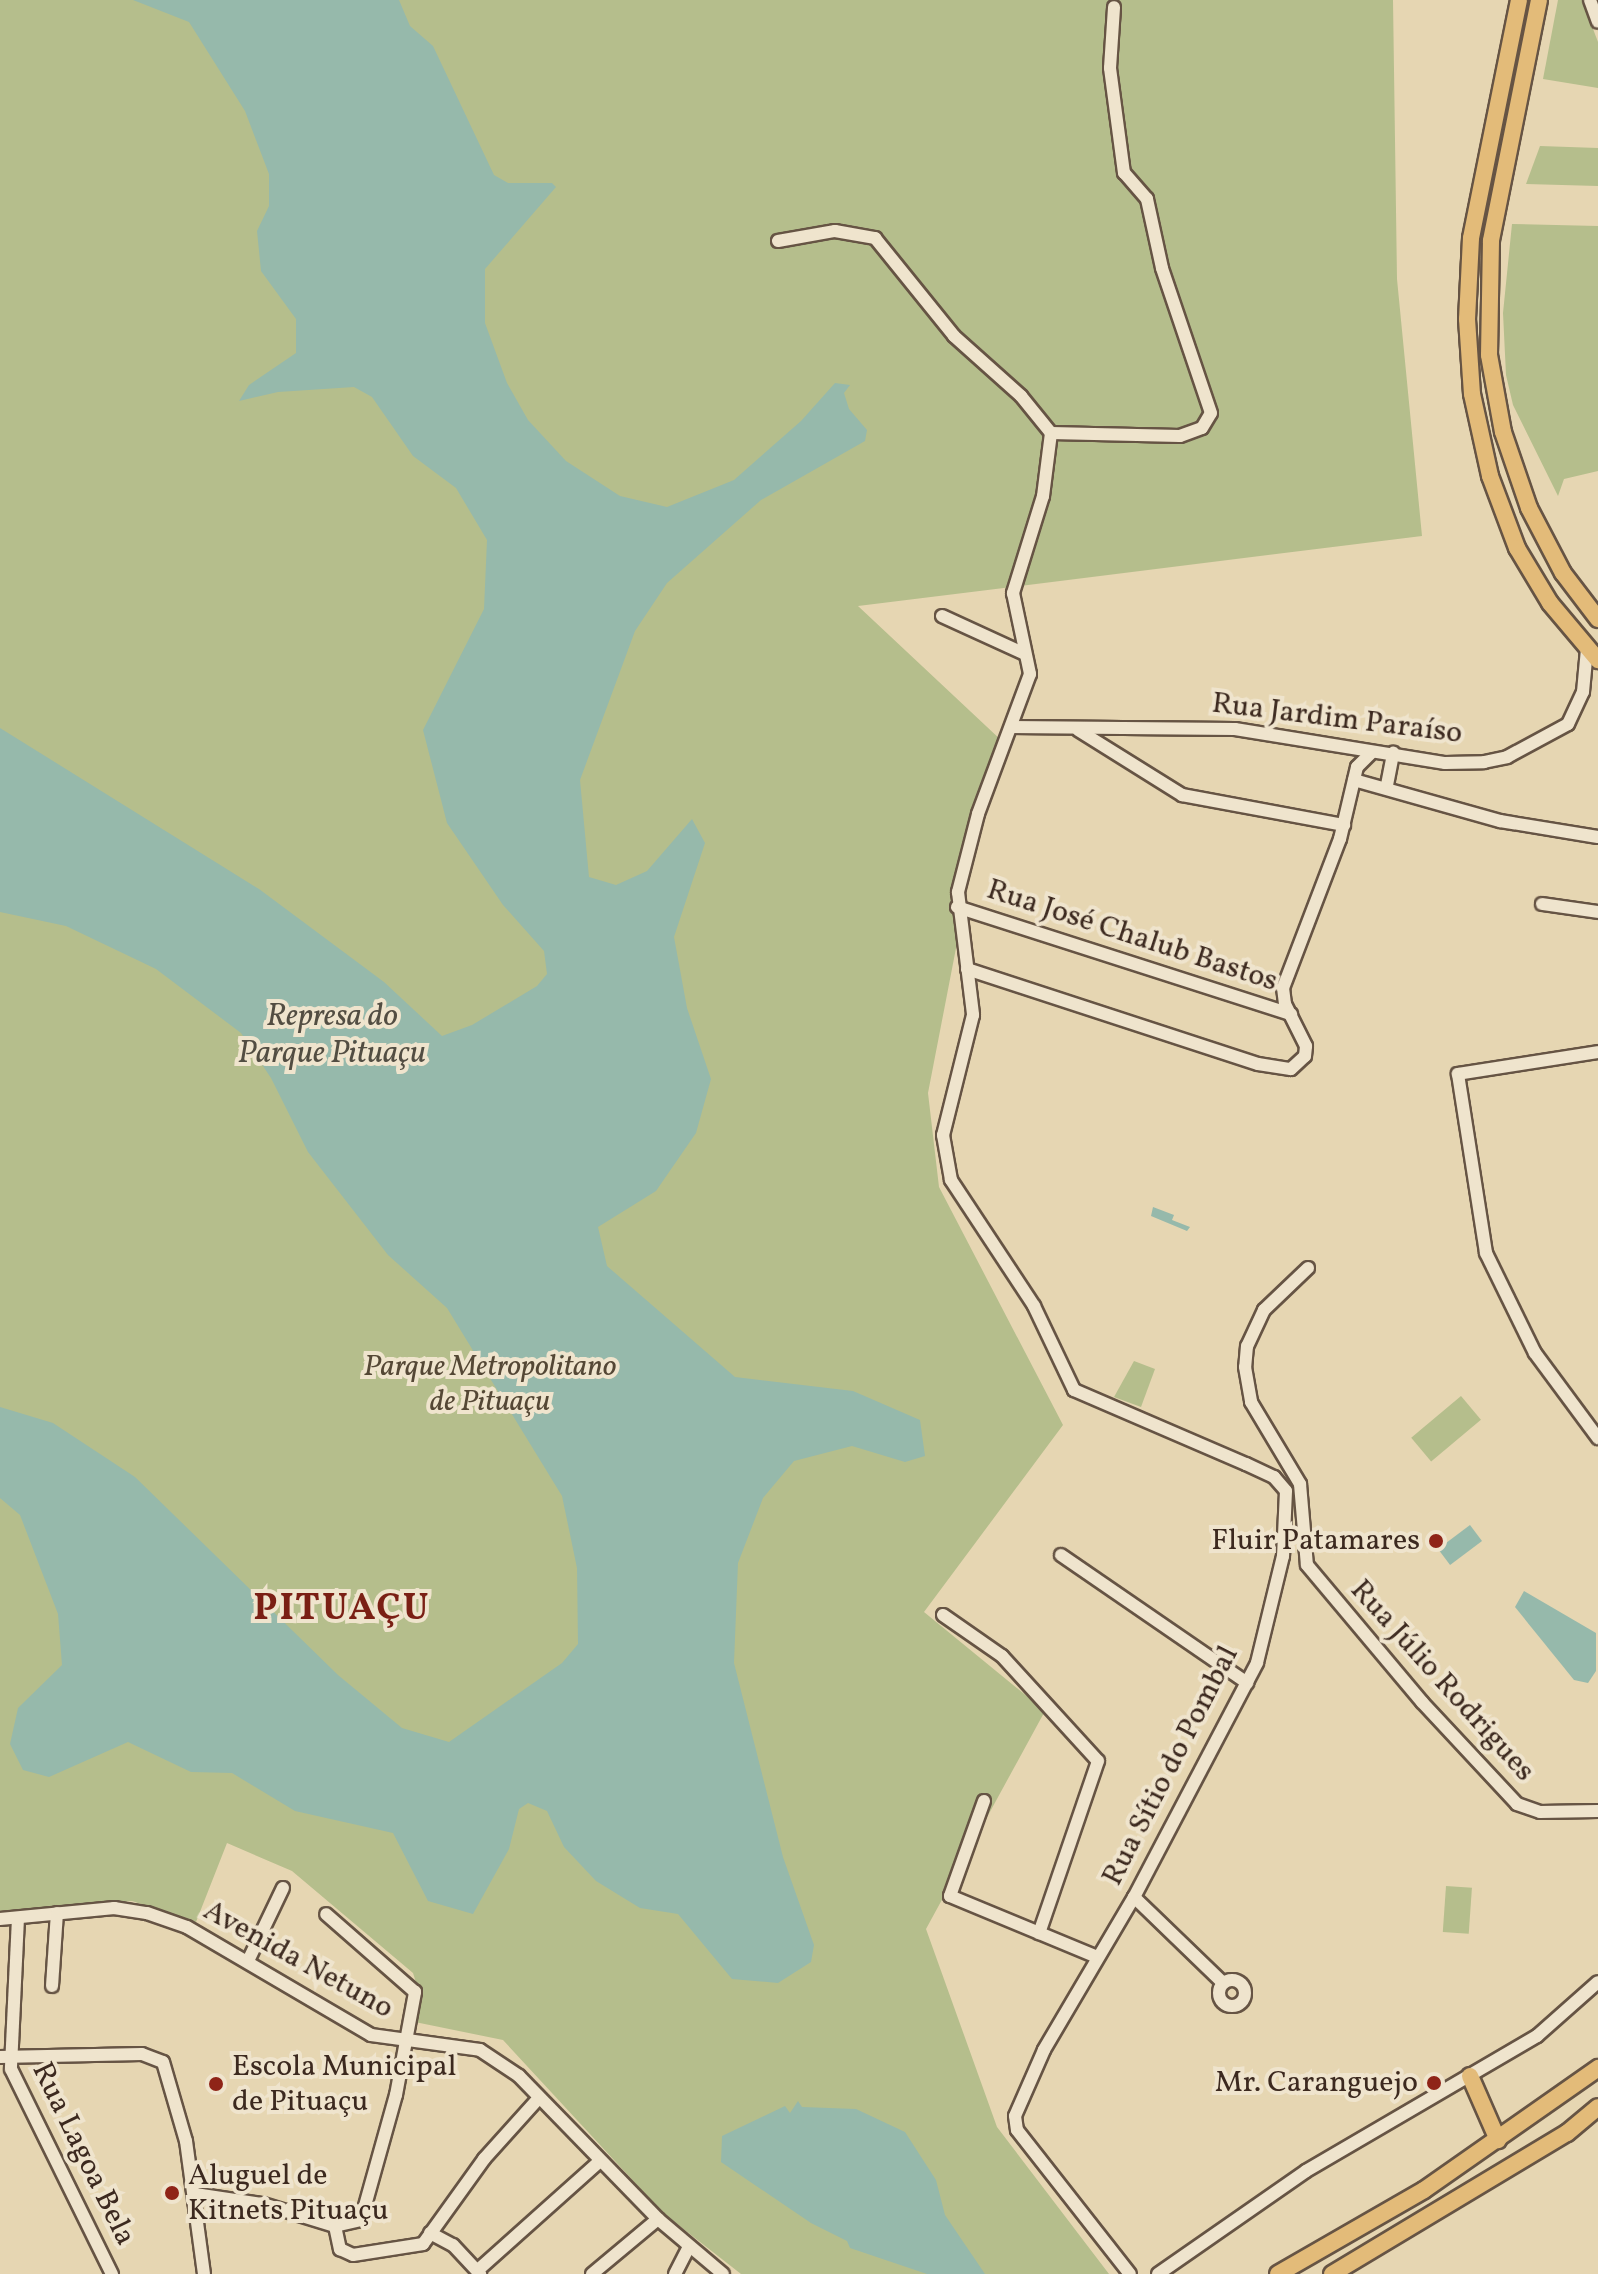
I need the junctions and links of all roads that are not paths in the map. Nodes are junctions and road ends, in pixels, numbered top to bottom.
1 (1519, 0) edge
2 (1539, 0) edge
3 (1590, 0) edge
4 (1114, 7) dead end
5 (1598, 22) edge
6 (778, 241) dead end
7 (1051, 433) junction
8 (942, 616) dead end
9 (1598, 619) edge
10 (1025, 654) junction
11 (1592, 655) edge
12 (1011, 727) junction
13 (1075, 728) junction
14 (1372, 752) junction
15 (1393, 753) junction
16 (1354, 780) junction
17 (1387, 785) junction
18 (1344, 825) junction
19 (1598, 837) edge
20 (1542, 904) dead end
21 (957, 907) junction
22 (1598, 912) edge
23 (967, 969) junction
24 (1291, 1014) junction
25 (1598, 1052) edge
26 (1308, 1268) dead end
27 (1598, 1438) edge
28 (1061, 1555) dead end
29 (943, 1615) dead end
30 (1247, 1683) junction
31 (984, 1801) dead end
32 (1598, 1811) edge
33 (283, 1888) dead end
34 (1134, 1897) junction
35 (57, 1913) junction
36 (326, 1914) dead end
37 (18, 1918) junction
38 (0, 1919) edge
39 (1039, 1933) junction
40 (1097, 1957) junction
41 (248, 1961) junction
42 (1598, 1982) edge
43 (1223, 1983) dead end
44 (52, 1986) dead end
45 (405, 2042) junction
46 (5, 2057) edge
47 (1598, 2068) edge
48 (1470, 2076) junction
49 (539, 2098) junction
50 (1598, 2107) edge
51 (1487, 2111) junction
52 (1524, 2121) junction
53 (1498, 2140) junction
54 (600, 2161) junction
55 (195, 2194) junction
56 (658, 2219) junction
57 (335, 2226) junction
58 (427, 2238) junction
59 (688, 2248) junction
60 (479, 2272) edge
61 (112, 2274) edge
62 (204, 2274) edge
63 (592, 2274) edge
64 (675, 2274) edge
65 (723, 2274) edge
66 (1130, 2274) edge
67 (1158, 2274) edge
68 (1278, 2274) edge
69 (1332, 2274) edge

1 - 11 main road
2 - 9 main road
3 - 5 street
4 - 7 street
6 - 7 street
7 - 10 street, Rua Sítio do Pombal
8 - 10 street
10 - 12 street, Rua Sítio do Pombal
11 - 15 street, Rua Jardim Paraíso
12 - 13 street, Rua Jardim Paraíso
12 - 21 street, Rua Sítio do Pombal
13 - 14 street, Rua Jardim Paraíso
13 - 18 street
14 - 15 street, Rua Jardim Paraíso
14 - 16 street
15 - 17 street
16 - 17 street
16 - 18 street
17 - 19 street
18 - 24 street
20 - 22 street
21 - 23 street, Rua Sítio do Pombal
21 - 24 street, Rua José Chalub Bastos
23 - 24 street
23 - 30 street, Rua Sítio do Pombal
25 - 27 street
26 - 32 street, Rua Júlio Rodrigues
28 - 30 street
29 - 39 street
30 - 34 street, Rua Sítio do Pombal
31 - 39 street
33 - 41 street
34 - 40 street, Rua Sítio do Pombal
34 - 43 street
35 - 37 street, Avenida Netuno
35 - 41 street, Avenida Netuno
35 - 44 street
36 - 45 street
37 - 38 street, Avenida Netuno
37 - 46 street
39 - 40 street
40 - 66 street, Rua Sítio do Pombal
41 - 45 street, Avenida Netuno
42 - 48 street
45 - 49 street, Avenida Netuno
45 - 57 street
46 - 55 street
46 - 61 street, Rua Lagoa Bela
47 - 52 main road
48 - 51 main road
48 - 67 street
49 - 54 street, Avenida Netuno
49 - 58 street
50 - 69 main road
51 - 52 main road
51 - 53 main road
52 - 53 main road
53 - 68 main road
54 - 56 street, Avenida Netuno
54 - 60 street
55 - 57 street
55 - 62 street
56 - 59 street, Avenida Netuno
56 - 63 street
57 - 58 street
58 - 60 street
59 - 64 street
59 - 65 street, Avenida Netuno

